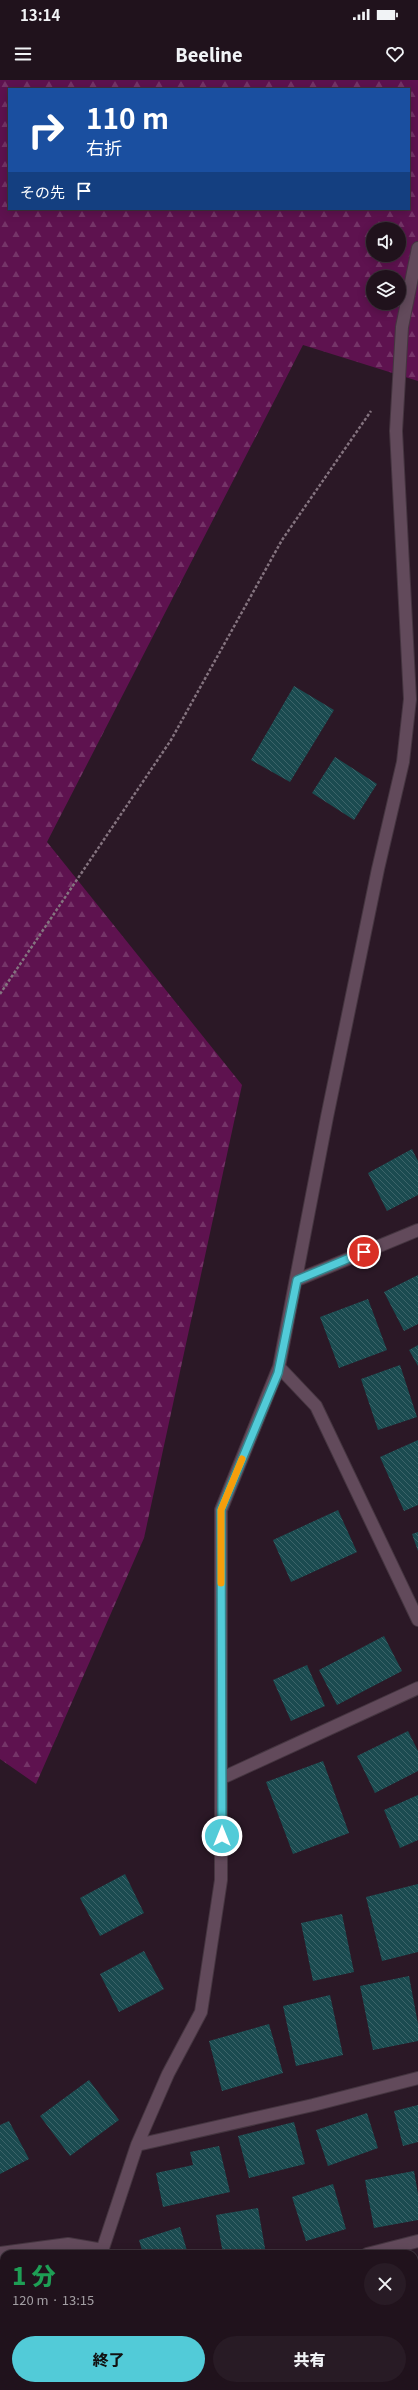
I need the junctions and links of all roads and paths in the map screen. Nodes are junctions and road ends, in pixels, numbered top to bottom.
1 (418, 248) edge
2 (372, 409) dead end
3 (0, 994) edge
4 (418, 1230) edge
5 (297, 1280) junction
6 (279, 1367) junction
7 (418, 1620) edge
8 (418, 1688) edge
9 (222, 1778) junction
10 (418, 2078) edge
11 (137, 2145) junction
12 (418, 2241) edge
13 (23, 2250) edge
14 (94, 2250) edge
15 (103, 2250) edge
16 (383, 2250) edge

1 - 5 street
2 - 3 path
4 - 5 street
5 - 6 street
6 - 7 street
6 - 9 street
8 - 9 street
9 - 11 street
10 - 11 street
11 - 15 street
12 - 16 street
13 - 14 street

